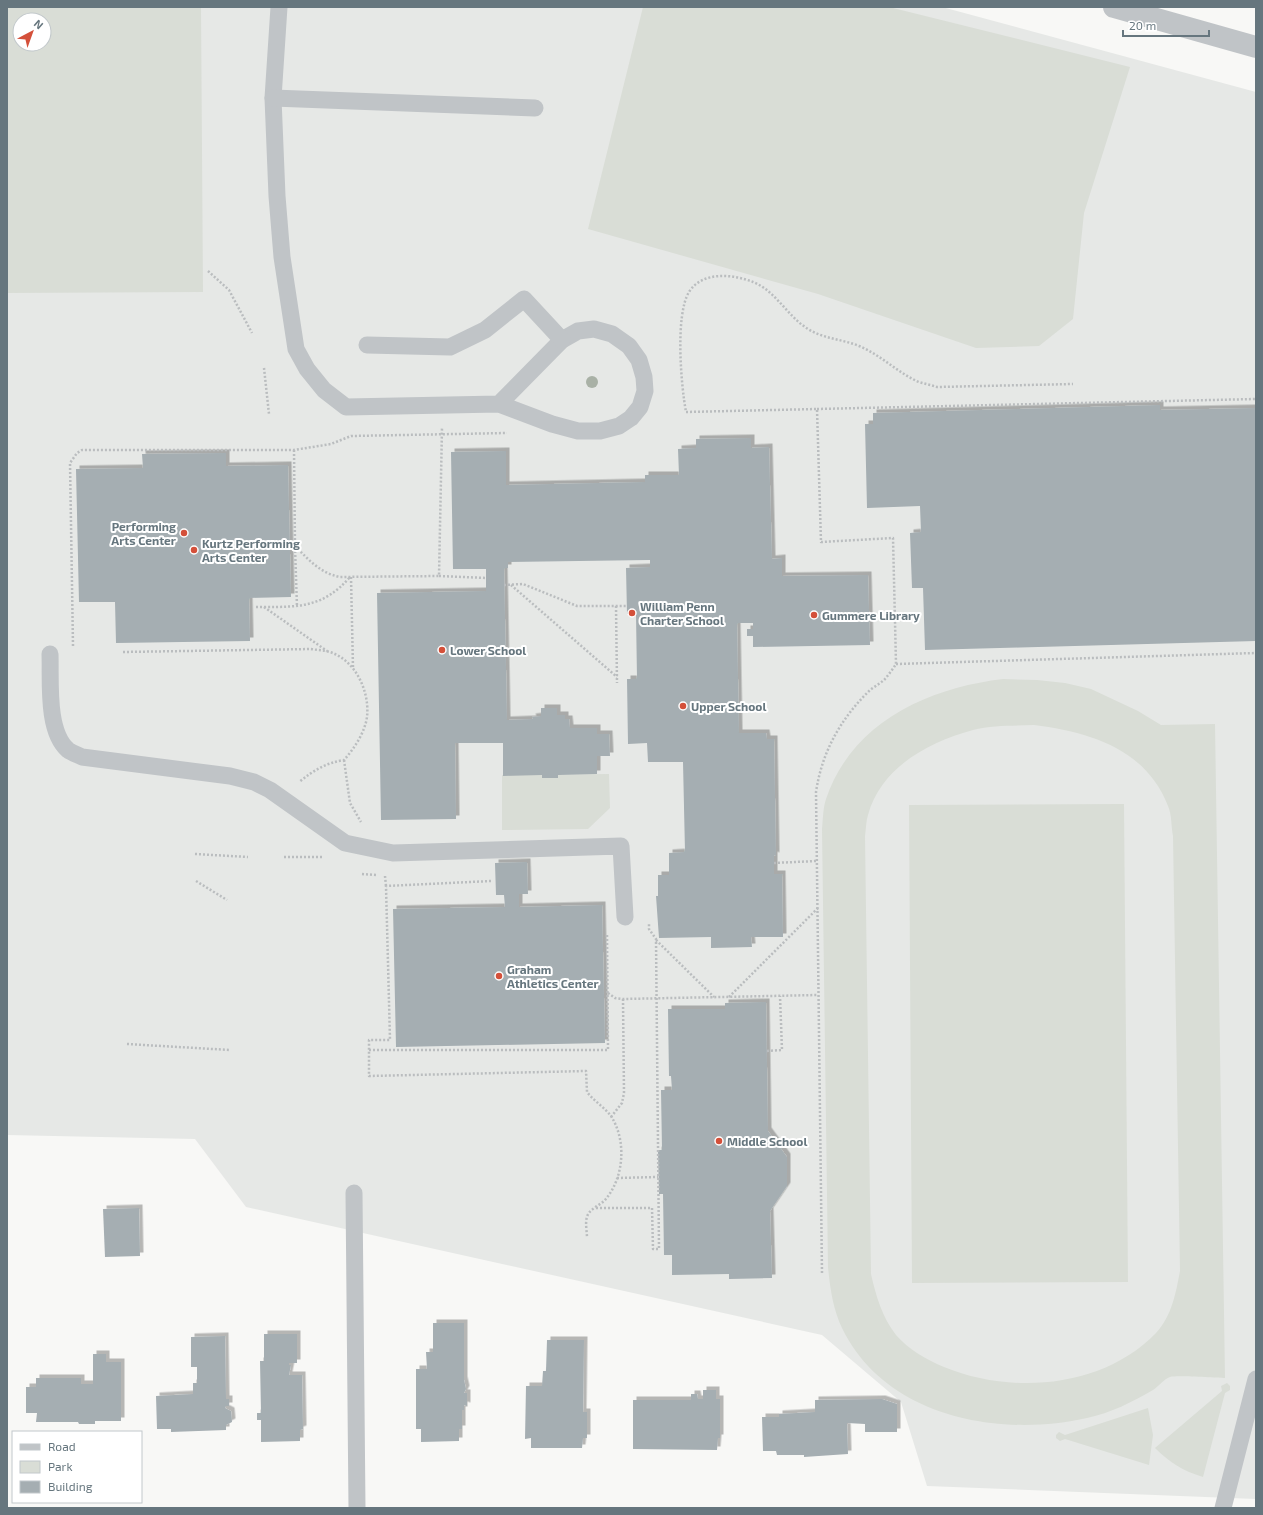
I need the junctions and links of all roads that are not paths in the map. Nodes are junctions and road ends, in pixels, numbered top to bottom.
1 (279, 7) edge
2 (1114, 7) edge
3 (1256, 47) edge
4 (273, 98) junction
5 (535, 108) dead end
6 (562, 340) junction
7 (367, 346) dead end
8 (499, 404) junction
9 (50, 654) dead end
10 (625, 917) road end
11 (354, 1193) dead end
12 (1256, 1379) edge
13 (357, 1508) edge
14 (1223, 1508) edge

1 - 4 lane
2 - 3 street
4 - 5 lane
4 - 8 lane
6 - 7 lane
6 - 8 lane
6 - 8 lane
9 - 10 lane
11 - 13 lane
12 - 14 lane

